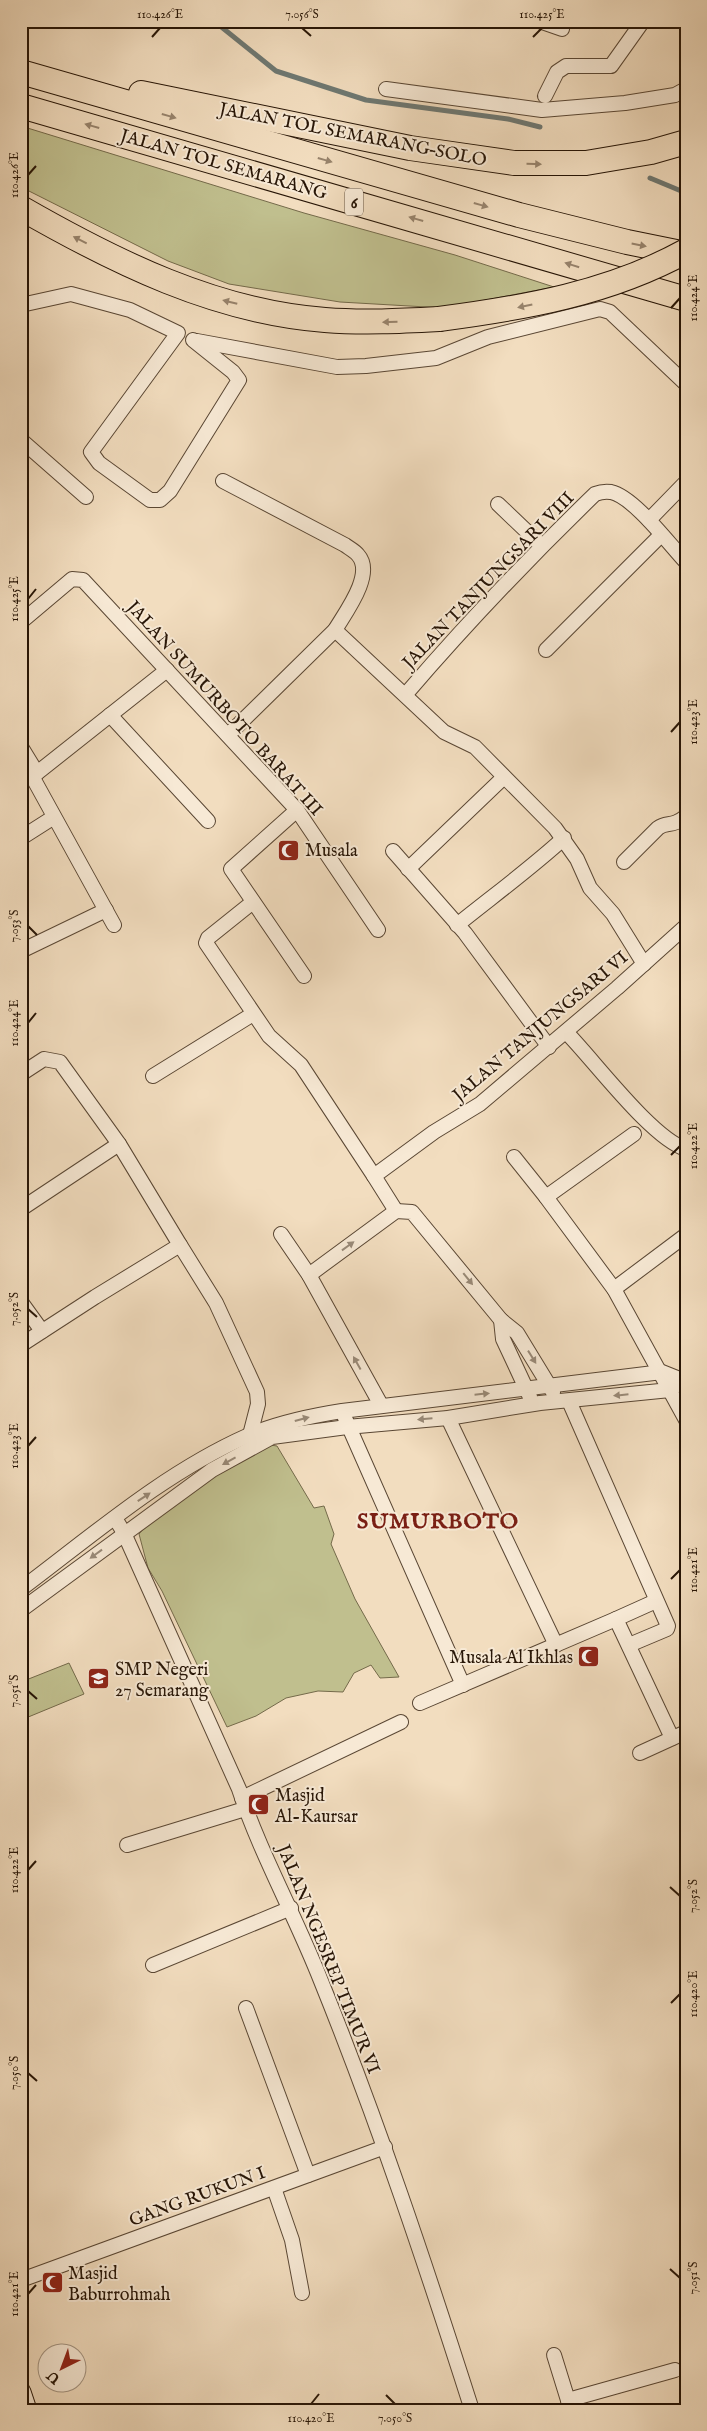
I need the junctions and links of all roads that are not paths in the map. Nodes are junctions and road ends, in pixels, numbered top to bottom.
1 (539, 21) edge
2 (643, 21) edge
3 (562, 29) dead end
4 (21, 71) edge
5 (386, 89) dead end
6 (686, 89) edge
7 (545, 96) dead end
8 (21, 106) edge
9 (686, 142) edge
10 (21, 208) edge
11 (686, 252) edge
12 (686, 298) edge
13 (22, 304) edge
14 (178, 333) junction
15 (193, 340) junction
16 (686, 384) edge
17 (21, 440) edge
18 (223, 481) dead end
19 (686, 482) edge
20 (86, 496) dead end
21 (498, 504) dead end
22 (649, 520) junction
23 (661, 535) junction
24 (542, 546) junction
25 (686, 562) edge
26 (21, 622) edge
27 (335, 630) junction
28 (546, 650) dead end
29 (167, 670) junction
30 (406, 694) junction
31 (110, 715) junction
32 (228, 735) junction
33 (21, 747) edge
34 (37, 773) junction
35 (504, 777) junction
36 (297, 810) junction
37 (686, 816) edge
38 (54, 817) junction
39 (208, 821) dead end
40 (21, 838) edge
41 (564, 838) junction
42 (393, 851) dead end
43 (624, 862) dead end
44 (408, 868) junction
45 (253, 902) junction
46 (106, 910) junction
47 (114, 925) dead end
48 (457, 925) junction
49 (686, 926) edge
50 (378, 930) dead end
51 (21, 951) edge
52 (644, 964) junction
53 (304, 976) dead end
54 (253, 1014) junction
55 (566, 1032) junction
56 (549, 1046) junction
57 (21, 1074) edge
58 (153, 1076) dead end
59 (634, 1134) dead end
60 (119, 1144) junction
61 (686, 1149) edge
62 (514, 1157) dead end
63 (374, 1176) junction
64 (546, 1197) junction
65 (21, 1209) edge
66 (396, 1211) junction
67 (281, 1234) dead end
68 (686, 1235) edge
69 (180, 1245) junction
70 (309, 1275) junction
71 (614, 1289) junction
72 (21, 1302) edge
73 (501, 1320) junction
74 (42, 1331) junction
75 (21, 1345) edge
76 (662, 1372) junction
77 (684, 1378) edge
78 (550, 1386) junction
79 (527, 1389) junction
80 (670, 1390) junction
81 (563, 1401) junction
82 (534, 1404) junction
83 (381, 1405) junction
84 (342, 1411) junction
85 (448, 1418) junction
86 (686, 1420) edge
87 (347, 1427) junction
88 (250, 1435) junction
89 (204, 1457) junction
90 (212, 1470) junction
91 (115, 1518) junction
92 (124, 1533) junction
93 (23, 1599) edge
94 (656, 1602) junction
95 (616, 1619) junction
96 (556, 1645) junction
97 (629, 1645) junction
98 (463, 1685) junction
99 (420, 1703) dead end
100 (401, 1722) dead end
101 (686, 1732) edge
102 (672, 1738) junction
103 (640, 1753) dead end
104 (243, 1803) junction
105 (127, 1845) dead end
106 (291, 1908) junction
107 (154, 1965) dead end
108 (246, 2008) dead end
109 (384, 2147) junction
110 (308, 2175) junction
111 (274, 2188) junction
112 (21, 2280) edge
113 (302, 2293) dead end
114 (554, 2355) dead end
115 (675, 2370) dead end
116 (21, 2392) edge
117 (569, 2405) edge
118 (27, 2410) edge
119 (472, 2410) edge

1 - 3 street
2 - 7 street
4 -> 9 highway, JALAN TOL SEMARANG–SOLO / 6
4 -> 11 highway, JALAN TOL SEMARANG / 6
5 - 6 street
12 -> 8 highway, JALAN TOL SEMARANG / 6
11 -> 10 highway, 6, bridge
13 - 14 street
14 - 15 street
14 - 15 street
15 - 16 street
17 - 20 street
18 - 27 street
19 - 22 street
21 - 24 street
22 - 23 street, JALAN TANJUNGSARI VIII
22 - 24 street, JALAN TANJUNGSARI VIII
23 - 25 street, JALAN TANJUNGSARI VIII
23 - 28 street
24 - 30 street, JALAN TANJUNGSARI VIII
26 - 29 street, JALAN SUMURBOTO BARAT III
27 - 30 street
27 - 32 street
29 - 31 street
29 - 32 street, JALAN SUMURBOTO BARAT III
30 - 35 street
31 - 34 street
31 - 39 street
32 - 36 street, JALAN SUMURBOTO BARAT III
33 - 34 street
34 - 38 street
35 - 41 street
35 - 44 street
36 - 45 street
36 - 50 street, JALAN SUMURBOTO BARAT III
37 - 43 street
38 - 40 street
38 - 46 street
41 - 48 street
41 - 52 street
42 - 44 street
44 - 48 street
45 - 53 street
45 - 54 street
46 - 47 street
46 - 51 street
48 - 56 street
49 - 52 street, JALAN TANJUNGSARI VI
52 - 55 street, JALAN TANJUNGSARI VI
54 - 58 street
54 - 63 street
55 - 56 street, JALAN TANJUNGSARI VI
55 - 61 street
56 - 63 street, JALAN TANJUNGSARI VI
57 - 60 street
59 - 64 street
60 - 65 street
60 - 69 street
62 - 64 street
63 - 66 street
64 - 71 street
70 -> 66 street
66 -> 73 street
67 - 70 street
68 - 71 street
69 - 74 street
69 - 88 street
83 -> 70 street
71 - 76 street
72 - 74 street
73 -> 78 street
73 - 79 street
74 - 75 street
76 - 77 street
76 - 78 street
76 - 80 street
77 - 80 street
78 - 79 street
78 - 81 street
79 - 82 street
83 -> 79 street
80 -> 81 street
80 - 86 street
81 - 82 street
81 - 94 street
82 - 85 street
83 - 84 street
84 - 87 street
88 -> 84 street
85 -> 87 street
85 - 96 street
87 -> 90 street
87 - 98 street
88 - 89 street
89 - 90 street
91 -> 89 street
90 - 92 street
91 - 92 street, JALAN NGESREP TIMUR VI
91 - 93 street
92 -> 93 street
92 - 104 street, JALAN NGESREP TIMUR VI
94 - 95 street
94 - 97 street
95 - 96 street
95 - 97 street
96 - 98 street
97 - 102 street
98 - 99 street
100 - 104 street
101 - 102 street
102 - 103 street
104 - 105 street
104 - 106 street, JALAN NGESREP TIMUR VI
106 - 107 street
106 - 109 street, JALAN NGESREP TIMUR VI
108 - 110 street
109 - 110 street, GANG RUKUN I
109 - 119 street, JALAN NGESREP TIMUR VI
110 - 111 street, GANG RUKUN I
111 - 112 street, GANG RUKUN I
111 - 113 street
114 - 117 street
115 - 117 street
116 - 118 main road

